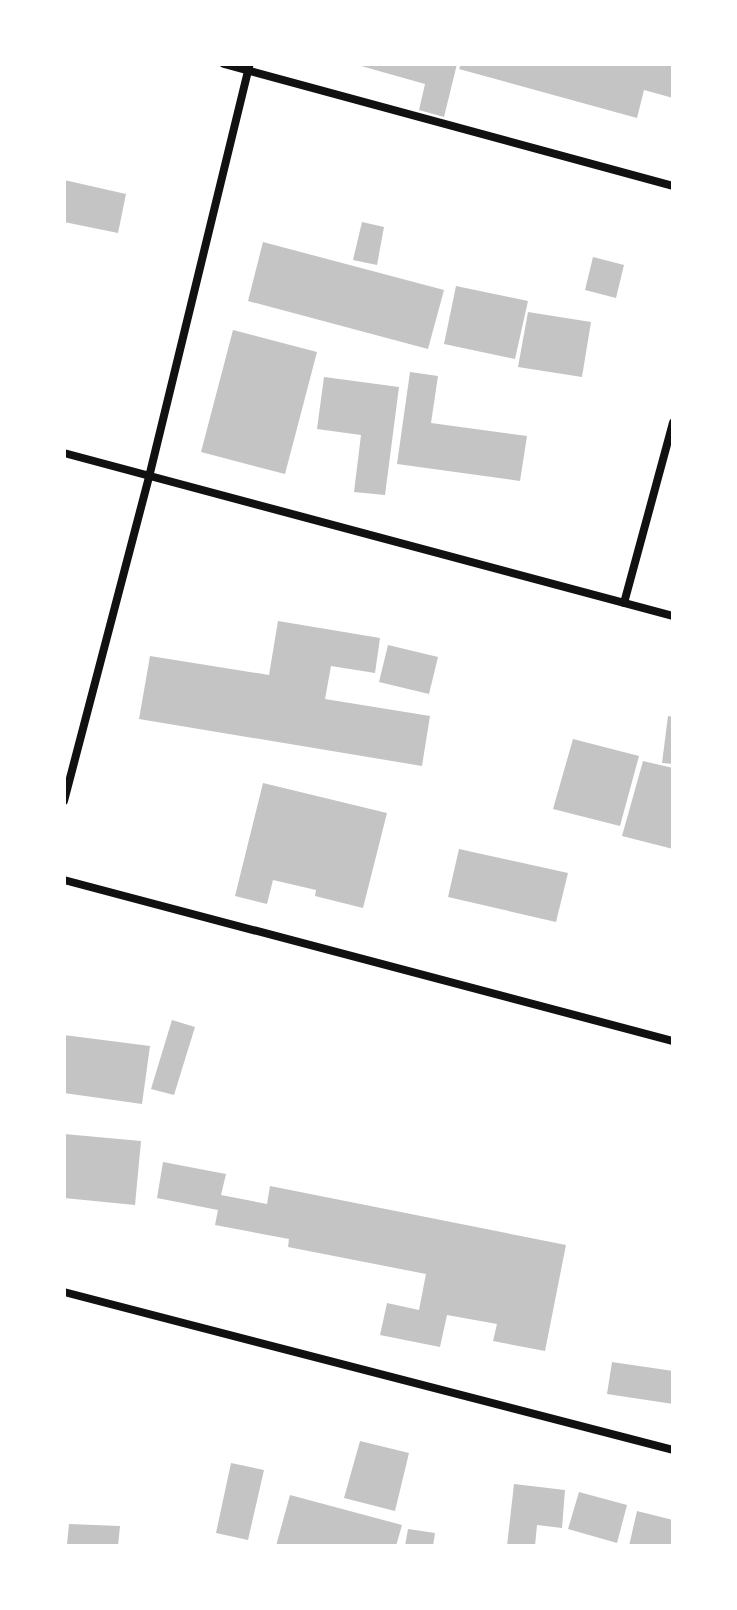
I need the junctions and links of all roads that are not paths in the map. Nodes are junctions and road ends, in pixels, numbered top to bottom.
1 (224, 64) edge
2 (249, 68) edge
3 (673, 186) edge
4 (673, 423) edge
5 (64, 453) edge
6 (149, 477) junction
7 (624, 603) junction
8 (673, 616) edge
9 (64, 801) edge
10 (64, 880) edge
11 (673, 1041) edge
12 (64, 1292) edge
13 (673, 1450) edge

1 - 2 street
2 - 3 street
2 - 6 street
4 - 7 street
5 - 6 street
6 - 7 street
6 - 9 street
7 - 8 street
10 - 11 street
12 - 13 street

